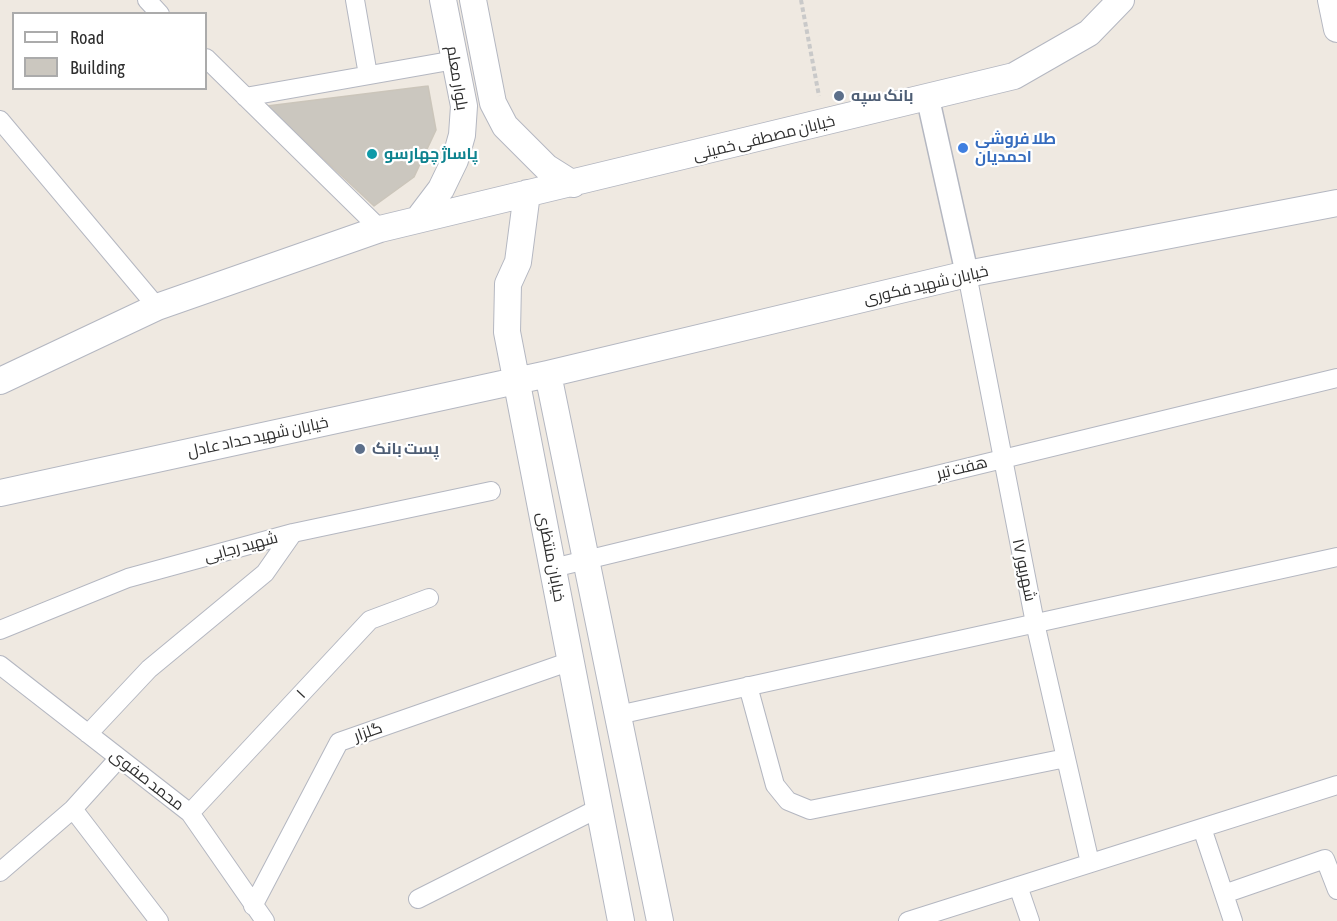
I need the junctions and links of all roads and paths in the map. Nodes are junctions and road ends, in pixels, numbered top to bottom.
1 (147, 0) edge
2 (355, 0) edge
3 (443, 0) edge
4 (473, 0) edge
5 (801, 0) edge
6 (1121, 0) edge
7 (1331, 0) edge
8 (158, 12) edge
9 (1337, 29) edge
10 (207, 59) edge
11 (455, 60) junction
12 (368, 75) junction
13 (819, 96) dead end
14 (245, 97) junction
15 (928, 99) junction
16 (1, 124) edge
17 (573, 184) junction
18 (527, 193) junction
19 (1337, 202) edge
20 (419, 218) junction
21 (380, 229) junction
22 (967, 274) junction
23 (157, 307) junction
24 (548, 374) junction
25 (1337, 378) edge
26 (0, 381) edge
27 (517, 381) junction
28 (1001, 459) junction
29 (491, 492) dead end
30 (0, 493) edge
31 (293, 533) junction
32 (1337, 557) edge
33 (586, 559) junction
34 (553, 568) junction
35 (429, 598) dead end
36 (1035, 623) junction
37 (0, 630) edge
38 (571, 661) junction
39 (2, 675) edge
40 (748, 686) junction
41 (618, 715) junction
42 (88, 734) junction
43 (119, 758) junction
44 (1066, 758) junction
45 (1337, 785) edge
46 (599, 808) junction
47 (73, 809) junction
48 (190, 813) junction
49 (1203, 828) junction
50 (1090, 863) junction
51 (0, 872) edge
52 (1018, 886) junction
53 (1337, 890) edge
54 (1224, 894) junction
55 (418, 899) dead end
56 (253, 906) junction
57 (159, 921) edge
58 (265, 921) edge
59 (621, 921) edge
60 (660, 921) edge
61 (908, 921) edge
62 (1030, 921) edge
63 (1233, 921) edge

1 - 8 street
2 - 12 street
3 - 11 main road, بلوار معلم
4 - 17 main road, بلوار معلم
5 - 13 path
6 - 15 main road, خیابان مصطفی خمینی
7 - 9 main road
10 - 14 street
11 - 12 street
11 - 20 main road, بلوار معلم
12 - 14 street
14 - 21 street
15 - 17 main road, خیابان مصطفی خمینی
15 - 22 street
16 - 23 street
17 - 18 main road, خیابان مصطفی خمینی
18 - 20 main road, خیابان مصطفی خمینی
18 - 27 main road, خیابان منتظری
19 - 22 main road, خیابان شهید فکوری
20 - 21 main road
21 - 23 main road
22 - 24 main road, خیابان شهید فکوری
22 - 28 street, ۱۷ شهریور
23 - 26 main road
24 - 27 main road, خیابان شهید فکوری
24 - 33 main road, خیابان منتظری
25 - 28 street, هفت تیر
27 - 30 main road, خیابان شهید حداد عادل
27 - 34 main road, خیابان منتظری
28 - 33 street, هفت تیر
28 - 36 street, ۱۷ شهریور
29 - 31 street, شهید رجایی
31 - 37 street, شهید رجایی
31 - 42 street
32 - 36 street
33 - 34 street, هفت تیر
33 - 41 main road, خیابان منتظری
34 - 38 main road, خیابان منتظری
35 - 48 street, ۱
36 - 40 street
36 - 44 street, ۱۷ شهریور
38 - 46 main road, خیابان منتظری
38 - 56 street, گلزار
39 - 42 street, محمد صفوی
40 - 41 street
40 - 44 street
41 - 60 main road, خیابان منتظری
42 - 43 street, محمد صفوی
43 - 47 street
43 - 48 street, محمد صفوی
44 - 50 street, ۱۷ شهریور
45 - 49 street
46 - 55 street
46 - 59 main road, خیابان منتظری
47 - 51 street
47 - 57 street
48 - 56 street, محمد صفوی
49 - 50 street
49 - 54 street
50 - 52 street
52 - 61 street
52 - 62 street
53 - 54 street
54 - 63 street
56 - 58 street, محمد صفوی

